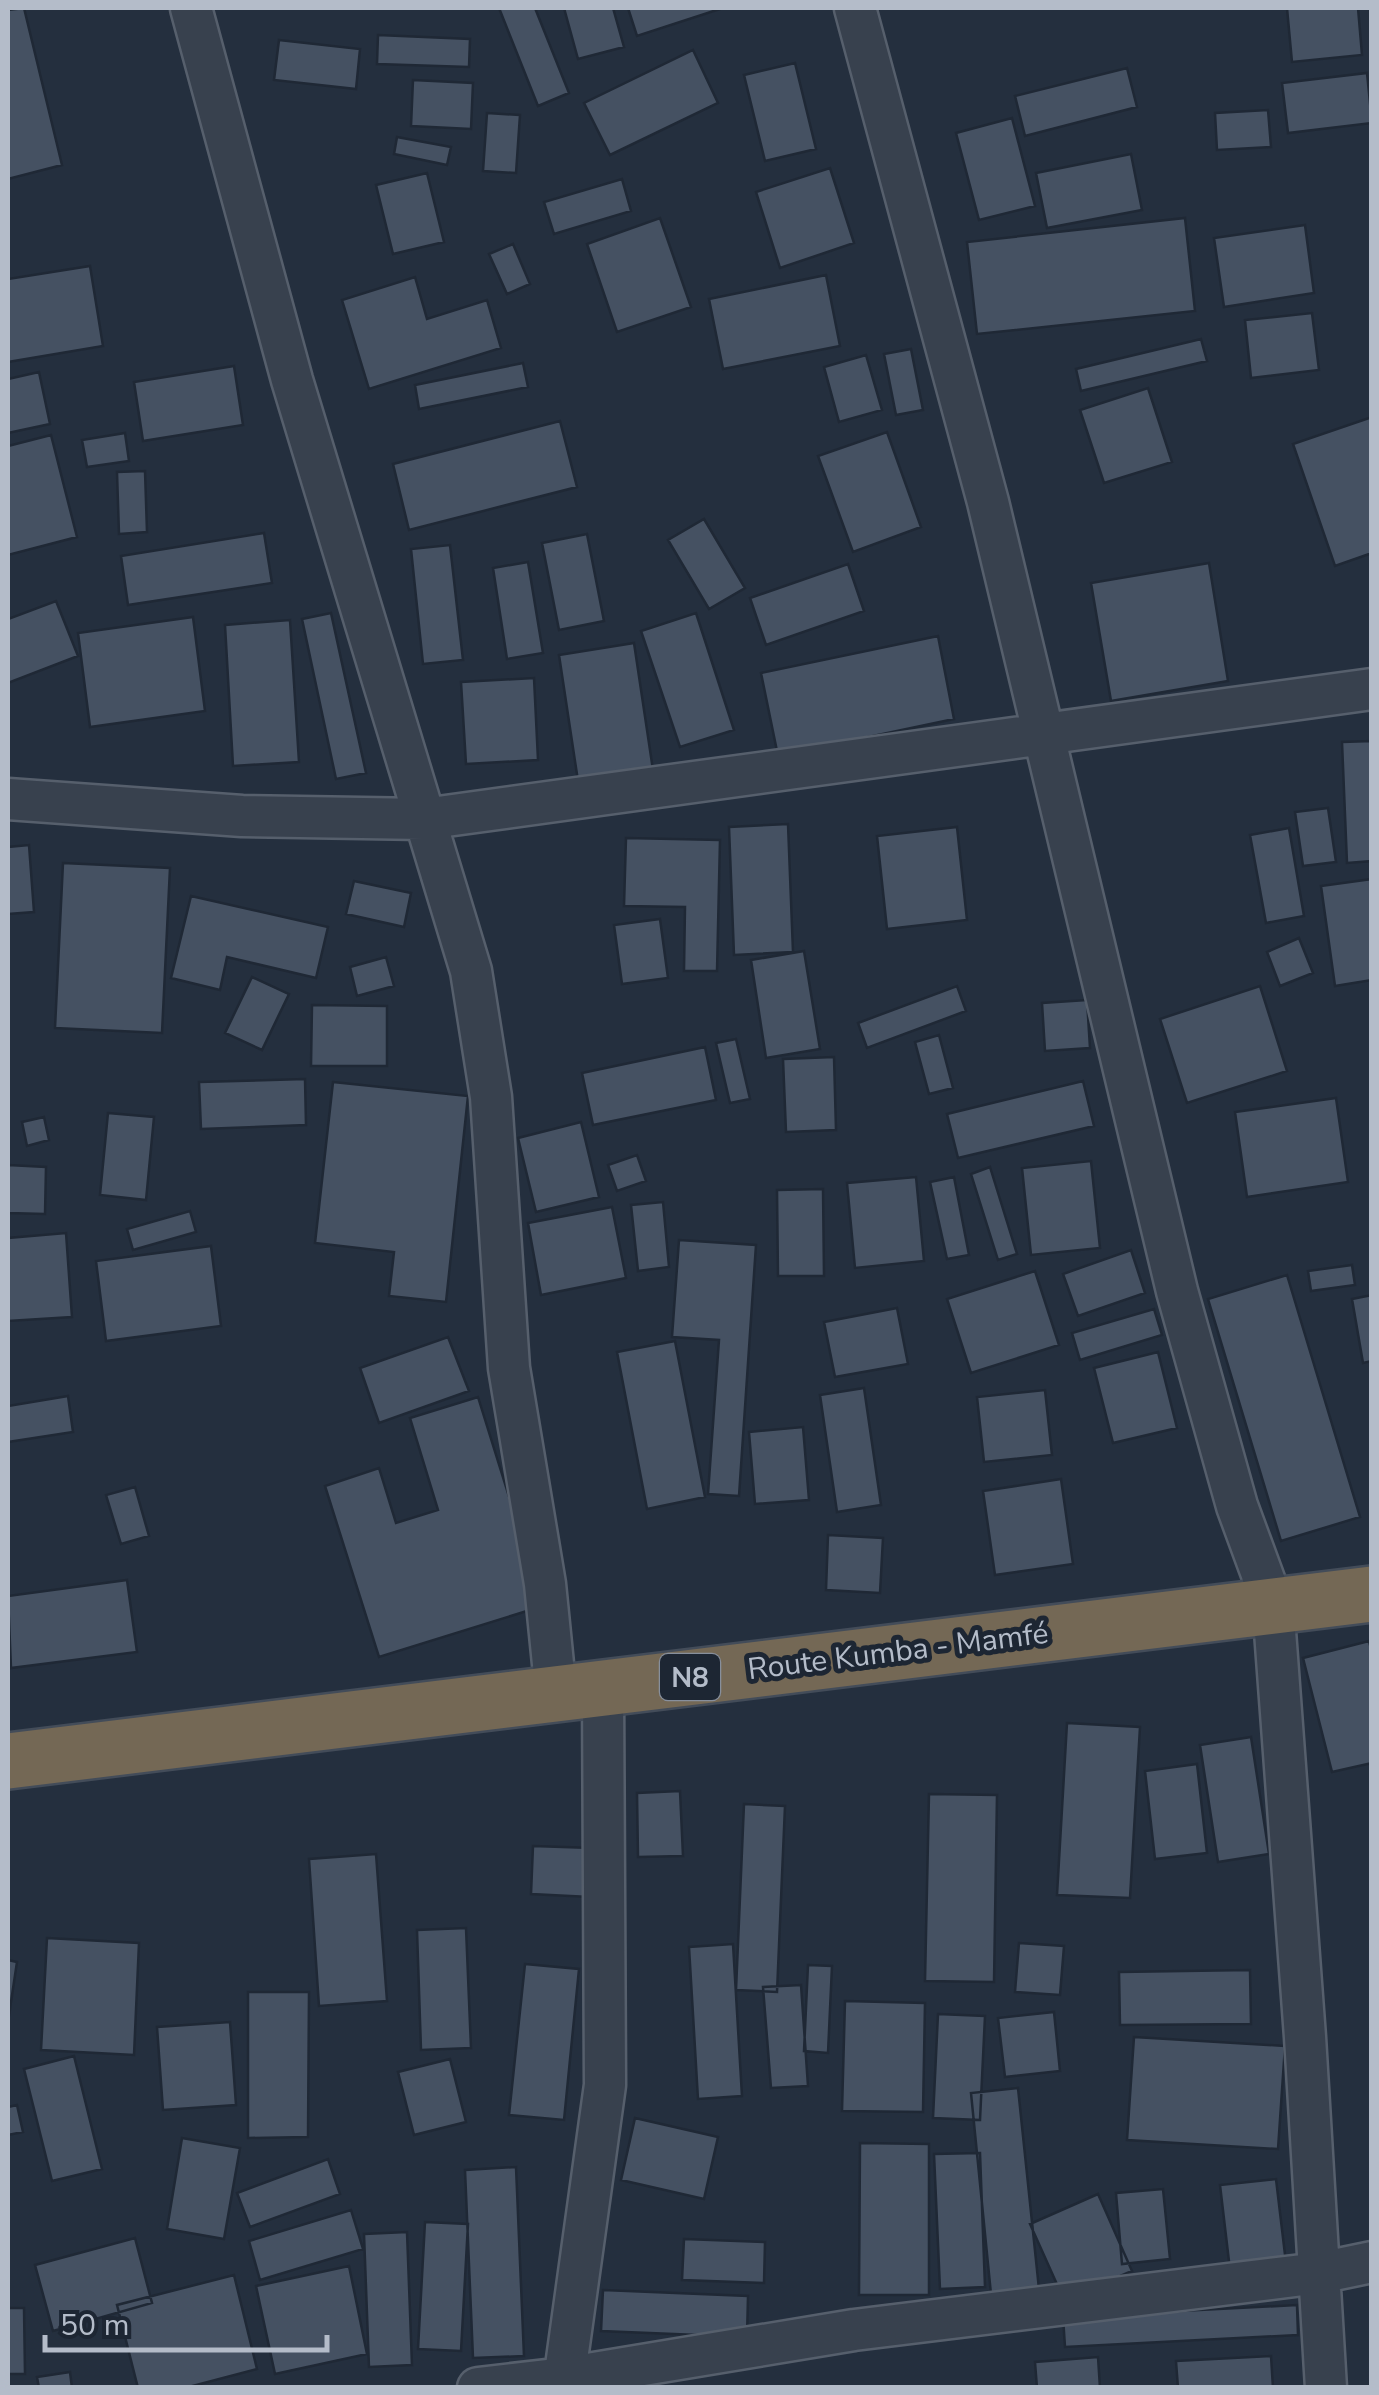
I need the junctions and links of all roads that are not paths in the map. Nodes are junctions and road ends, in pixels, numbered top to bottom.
1 (192, 8) edge
2 (855, 8) edge
3 (1372, 688) edge
4 (1043, 733) junction
5 (8, 799) edge
6 (424, 819) junction
7 (1372, 1594) edge
8 (1273, 1604) junction
9 (579, 1691) junction
10 (8, 1761) edge
11 (1372, 2262) edge
12 (1319, 2273) junction
13 (563, 2383) edge
14 (478, 2388) edge
15 (1326, 2388) edge

1 - 6 street
2 - 4 street
3 - 4 street
4 - 6 street
4 - 8 street
5 - 6 street
6 - 9 street
7 - 8 highway, Route Kumba - Mamfé / N8
8 - 9 highway, Route Kumba - Mamfé / N8
8 - 12 street
9 - 10 highway, Route Kumba - Mamfé / N8
9 - 13 street
11 - 12 street
12 - 13 street
12 - 15 street
13 - 14 street

